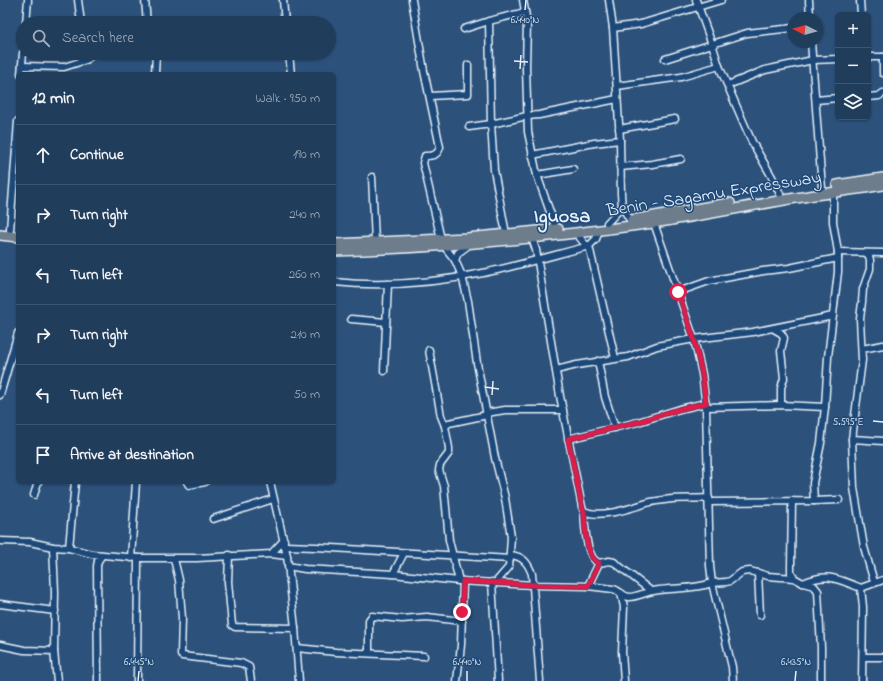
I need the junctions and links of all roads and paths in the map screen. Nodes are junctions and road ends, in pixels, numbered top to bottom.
1 (28, 0) edge
2 (78, 0) edge
3 (145, 0) edge
4 (283, 0) edge
5 (412, 0) edge
6 (523, 0) edge
7 (609, 0) edge
8 (696, 0) edge
9 (721, 0) edge
10 (809, 0) edge
11 (860, 0) edge
12 (698, 7) junction
13 (525, 12) junction
14 (810, 12) edge
15 (861, 12) edge
16 (27, 16) edge
17 (80, 16) edge
18 (146, 16) edge
19 (285, 16) edge
20 (489, 21) junction
21 (613, 28) junction
22 (464, 29) dead end
23 (787, 29) edge
24 (712, 45) junction
25 (812, 48) edge
26 (883, 57) edge
27 (665, 58) dead end
28 (871, 58) edge
29 (835, 59) edge
30 (22, 60) edge
31 (80, 60) edge
32 (156, 60) edge
33 (290, 60) edge
34 (813, 60) junction
35 (468, 65) dead end
36 (22, 66) junction
37 (70, 66) junction
38 (718, 66) junction
39 (21, 72) edge
40 (69, 72) edge
41 (155, 72) edge
42 (291, 72) edge
43 (883, 73) edge
44 (728, 85) junction
45 (617, 86) junction
46 (883, 93) edge
47 (430, 96) junction
48 (871, 97) edge
49 (835, 98) edge
50 (618, 99) junction
51 (816, 100) junction
52 (527, 116) junction
53 (675, 119) dead end
54 (491, 124) junction
55 (469, 127) dead end
56 (619, 129) junction
57 (620, 140) junction
58 (532, 155) junction
59 (681, 159) dead end
60 (620, 167) junction
61 (573, 168) dead end
62 (537, 175) junction
63 (16, 176) edge
64 (372, 177) dead end
65 (883, 178) edge
66 (883, 185) edge
67 (822, 188) junction
68 (833, 192) junction
69 (780, 194) junction
70 (622, 207) junction
71 (657, 219) junction
72 (630, 220) junction
73 (607, 223) junction
74 (0, 229) edge
75 (556, 229) junction
76 (14, 230) edge
77 (600, 230) junction
78 (576, 233) junction
79 (506, 234) junction
80 (0, 235) edge
81 (16, 237) edge
82 (532, 238) junction
83 (375, 242) junction
84 (443, 242) junction
85 (336, 244) edge
86 (471, 244) junction
87 (589, 246) junction
88 (336, 251) edge
89 (866, 253) junction
90 (883, 253) edge
91 (838, 255) junction
92 (537, 259) junction
93 (455, 260) junction
94 (462, 276) junction
95 (336, 282) edge
96 (388, 284) junction
97 (678, 292) junction
98 (833, 316) junction
99 (351, 319) dead end
100 (386, 322) junction
101 (774, 329) junction
102 (694, 339) junction
103 (16, 340) edge
104 (883, 345) edge
105 (862, 349) junction
106 (429, 350) dead end
107 (615, 358) junction
108 (598, 362) junction
109 (556, 370) junction
110 (384, 371) dead end
111 (0, 395) edge
112 (706, 405) junction
113 (781, 406) junction
114 (825, 407) junction
115 (563, 410) junction
116 (486, 414) junction
117 (445, 426) junction
118 (614, 428) junction
119 (568, 439) junction
120 (852, 439) junction
121 (883, 441) edge
122 (37, 484) edge
123 (74, 484) edge
124 (136, 484) edge
125 (270, 484) edge
126 (34, 495) dead end
127 (274, 498) junction
128 (709, 500) junction
129 (839, 500) dead end
130 (792, 501) junction
131 (814, 501) junction
132 (584, 511) junction
133 (212, 518) dead end
134 (0, 541) edge
135 (284, 543) junction
136 (53, 547) junction
137 (69, 548) junction
138 (404, 553) junction
139 (271, 554) junction
140 (102, 555) junction
141 (229, 555) junction
142 (452, 555) junction
143 (288, 556) junction
144 (510, 557) junction
145 (135, 558) junction
146 (174, 559) junction
147 (599, 563) junction
148 (288, 566) junction
149 (758, 573) junction
150 (393, 574) junction
151 (794, 578) junction
152 (883, 580) edge
153 (461, 581) junction
154 (494, 582) junction
155 (874, 582) junction
156 (712, 583) junction
157 (803, 583) junction
158 (533, 585) junction
159 (588, 586) junction
160 (861, 588) junction
161 (651, 591) junction
162 (621, 593) junction
163 (632, 597) junction
164 (0, 604) edge
165 (624, 606) junction
166 (55, 610) junction
167 (760, 615) dead end
168 (462, 621) junction
169 (296, 628) junction
170 (0, 645) edge
171 (297, 648) junction
172 (54, 651) junction
173 (369, 653) junction
174 (424, 656) dead end
175 (863, 657) junction
176 (883, 658) edge
177 (57, 681) edge
178 (98, 681) edge
179 (137, 681) edge
180 (251, 681) edge
181 (299, 681) edge
182 (457, 681) edge
183 (498, 681) edge
184 (540, 681) edge
185 (624, 681) edge
186 (733, 681) edge
187 (821, 681) edge
188 (862, 681) edge

1 - 16 street
2 - 17 street
3 - 18 street
4 - 19 street
5 - 47 street
6 - 13 street
7 - 21 street
8 - 12 street
9 - 12 street
10 - 14 street
11 - 15 street
12 - 21 street
12 - 24 street
13 - 20 street
13 - 52 street
20 - 22 street
20 - 54 street
21 - 45 street
23 - 24 street
24 - 27 street
24 - 38 street
25 - 34 street
26 - 28 street
26 - 43 street
29 - 34 street
30 - 36 street
31 - 37 street
32 - 41 street
33 - 42 street
34 - 44 street
34 - 51 street
35 - 47 street
36 - 37 street
36 - 39 street
37 - 40 street
38 - 44 street
38 - 45 street
44 - 69 street
45 - 50 street
46 - 48 street
47 - 84 street
49 - 51 street
50 - 52 street
50 - 56 street
51 - 67 street
52 - 54 street
52 - 58 street
53 - 56 street
54 - 55 street
54 - 79 street
56 - 57 street
57 - 58 street
57 - 60 street
58 - 62 street
59 - 60 street
60 - 70 street
61 - 62 street
62 - 75 street
63 - 76 street
64 - 83 street
65 - 67 highway
66 - 68 highway, Benin - Sagamu Expressway
67 - 69 highway
68 - 71 highway, Benin - Sagamu Expressway
68 - 91 street
69 - 71 highway
70 - 72 street
70 - 73 street
71 - 72 highway
71 - 77 highway, Benin - Sagamu Expressway
71 - 97 street
72 - 73 highway
73 - 75 highway
74 - 76 highway
75 - 79 highway
77 - 78 highway, Benin - Sagamu Expressway
77 - 87 street
78 - 82 highway, Benin - Sagamu Expressway
78 - 87 street
79 - 84 highway
80 - 81 highway
82 - 86 highway, Benin - Sagamu Expressway
82 - 92 street
83 - 84 highway
83 - 85 highway
84 - 86 highway, Benin - Sagamu Expressway
84 - 88 highway, Benin - Sagamu Expressway
84 - 93 street
86 - 93 street
87 - 92 street
87 - 107 street
89 - 90 street
89 - 91 street
89 - 105 street
91 - 97 street
91 - 98 street
92 - 94 street
92 - 109 street
93 - 94 street
94 - 96 street
94 - 116 street
95 - 96 street
96 - 100 street
97 - 102 street
98 - 101 street
98 - 114 street
99 - 100 street
100 - 110 street
101 - 102 street
101 - 113 street
102 - 107 street
102 - 112 street
103 - 111 street
104 - 105 street
105 - 120 street
106 - 117 street
107 - 108 street
108 - 109 street
108 - 118 street
109 - 115 street
112 - 113 street
112 - 118 street
112 - 128 street
113 - 114 street
114 - 131 street
115 - 116 street
115 - 119 street
116 - 117 street
116 - 144 street
117 - 142 street
118 - 119 street
119 - 132 street
120 - 121 street
120 - 155 street
122 - 126 street
123 - 137 street
124 - 145 street
125 - 127 street
127 - 133 street
127 - 135 street
128 - 130 street
128 - 132 street
128 - 156 street
129 - 131 street
130 - 131 street
130 - 151 street
132 - 147 street
134 - 136 street
135 - 138 street
135 - 139 street
135 - 143 street
136 - 137 street
136 - 166 street
137 - 140 street
138 - 142 street
138 - 150 street
139 - 141 street
139 - 143 street
140 - 145 street
140 - 178 street
141 - 146 street
141 - 169 street
142 - 144 street
142 - 153 street
143 - 148 street
144 - 154 street
144 - 158 street
145 - 146 street
145 - 179 street
146 - 180 street
147 - 159 street
147 - 161 street
148 - 150 street
148 - 169 street
149 - 151 street
149 - 156 street
149 - 167 street
150 - 153 street
151 - 157 street
152 - 155 street
153 - 154 street
153 - 168 street
154 - 158 street
154 - 183 street
155 - 160 street
156 - 161 street
156 - 186 street
157 - 160 street
157 - 187 street
158 - 159 street
158 - 184 street
159 - 162 street
160 - 175 street
161 - 163 street
162 - 163 street
162 - 165 street
163 - 165 street
164 - 166 street
165 - 185 street
166 - 172 street
168 - 173 street
168 - 182 street
169 - 171 street
170 - 172 street
171 - 173 street
171 - 181 street
172 - 177 street
173 - 174 street
175 - 176 street
175 - 188 street

